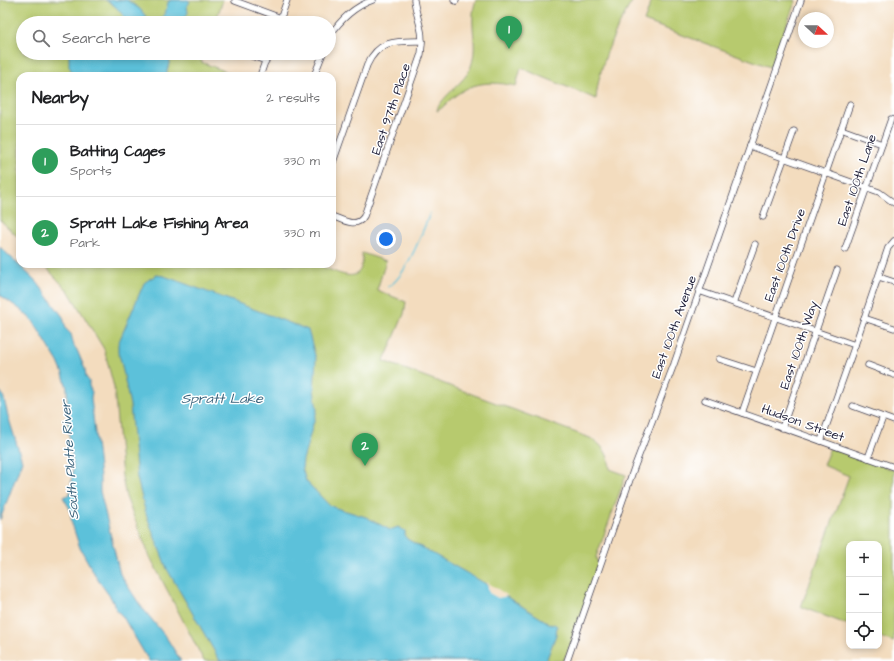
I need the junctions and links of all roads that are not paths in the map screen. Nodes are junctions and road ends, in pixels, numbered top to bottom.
1 (287, 0) edge
2 (372, 0) edge
3 (414, 0) edge
4 (801, 0) edge
5 (235, 1) dead end
6 (271, 16) edge
7 (281, 16) edge
8 (336, 28) edge
9 (422, 41) junction
10 (263, 60) edge
11 (320, 60) edge
12 (266, 61) joint
13 (262, 72) edge
14 (315, 72) edge
15 (850, 104) dead end
16 (891, 119) dead end
17 (841, 129) junction
18 (794, 131) dead end
19 (882, 144) junction
20 (750, 146) junction
21 (336, 154) edge
22 (785, 158) junction
23 (826, 172) junction
24 (866, 187) junction
25 (894, 203) edge
26 (336, 217) edge
27 (763, 217) dead end
28 (894, 240) edge
29 (755, 244) dead end
30 (845, 249) dead end
31 (837, 270) dead end
32 (879, 277) junction
33 (894, 282) edge
34 (699, 291) junction
35 (734, 303) junction
36 (774, 317) junction
37 (864, 318) junction
38 (894, 328) edge
39 (815, 332) junction
40 (855, 345) junction
41 (719, 359) dead end
42 (868, 365) dead end
43 (756, 371) junction
44 (894, 375) edge
45 (705, 400) dead end
46 (853, 406) dead end
47 (742, 413) junction
48 (883, 417) junction
49 (894, 421) edge
50 (782, 428) junction
51 (820, 441) junction
52 (868, 458) junction
53 (894, 467) edge
54 (566, 661) edge

1 - 7 street
2 - 8 street
3 - 9 street, East 97th Place
4 - 20 street, East 100th Avenue
5 - 6 street
9 - 21 street
9 - 26 street, East 97th Place
10 - 12 street
11 - 14 street
12 - 13 street
15 - 17 street, East 100th Drive
16 - 19 street, East 100th Lane
17 - 19 street
17 - 23 street, East 100th Drive
18 - 22 street
19 - 24 street, East 100th Lane
20 - 22 street
20 - 34 street, East 100th Avenue
22 - 23 street
22 - 27 street
23 - 24 street
23 - 36 street, East 100th Drive
24 - 25 street
24 - 30 street, East 100th Lane
28 - 32 street
29 - 35 street
31 - 39 street, East 100th Way
32 - 33 street
32 - 37 street
34 - 35 street
34 - 54 street, East 100th Avenue
35 - 36 street
36 - 39 street
36 - 43 street, East 100th Drive
37 - 38 street
37 - 40 street
39 - 40 street
39 - 50 street, East 100th Way
40 - 51 street
41 - 43 street
42 - 44 street
43 - 47 street, East 100th Drive
45 - 47 street, Hudson Street
46 - 48 street
47 - 50 street, Hudson Street
48 - 49 street
48 - 52 street
50 - 51 street, Hudson Street
51 - 52 street, Hudson Street
52 - 53 street, Hudson Street

